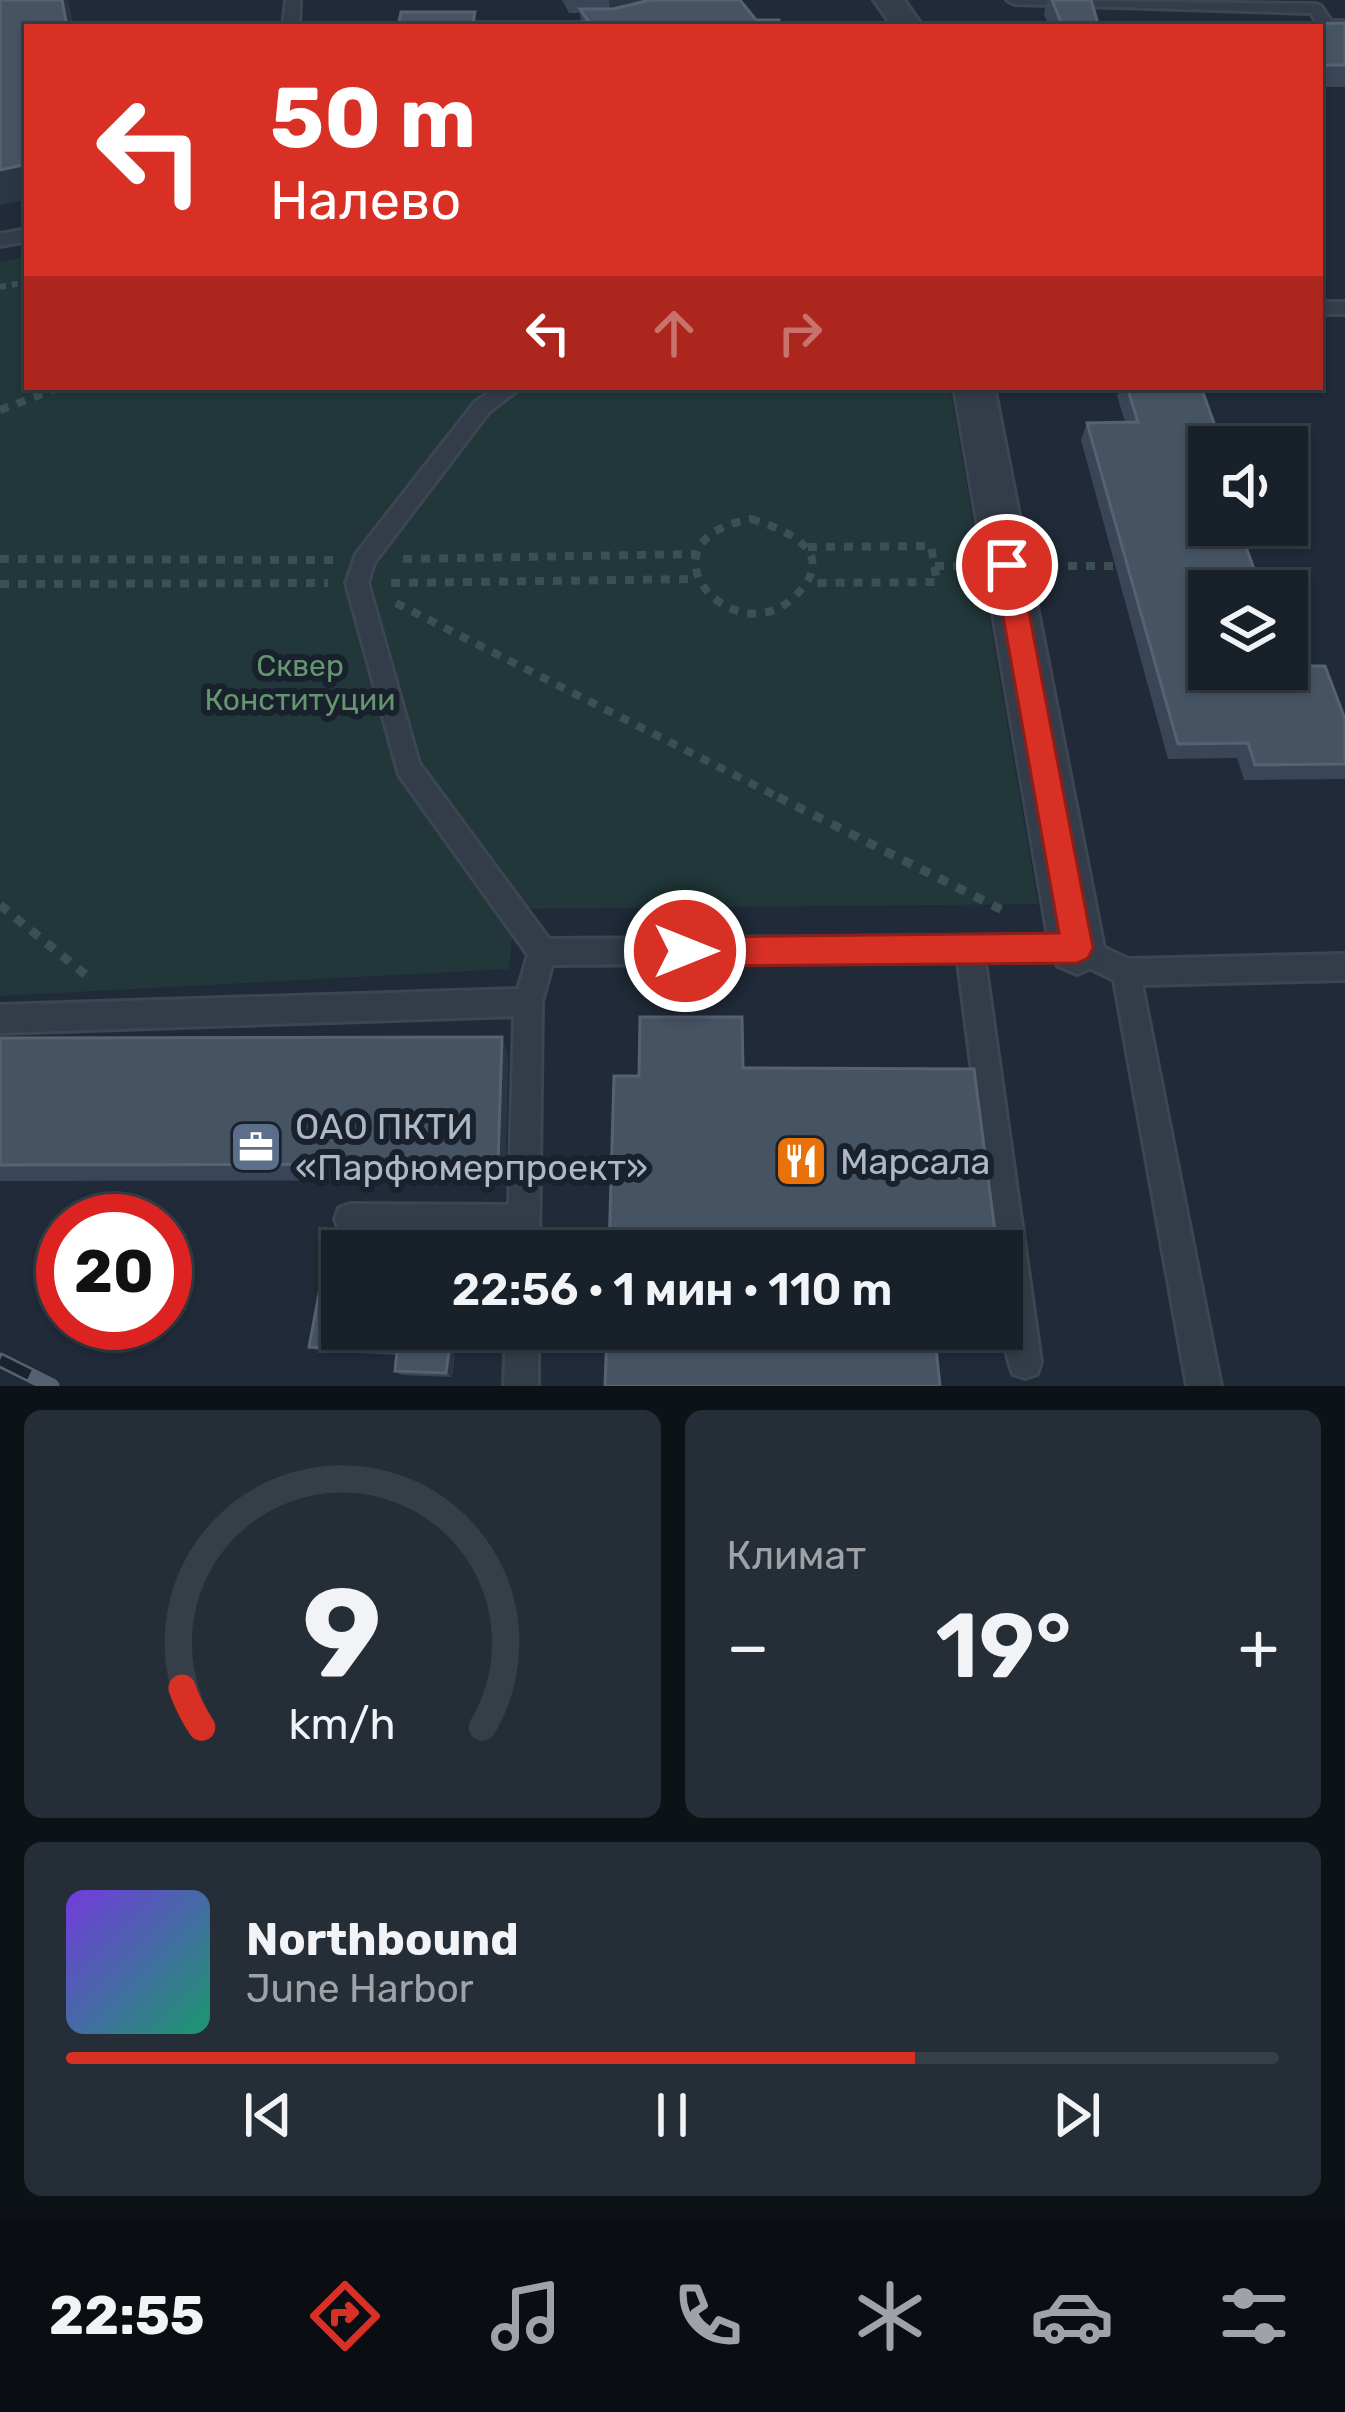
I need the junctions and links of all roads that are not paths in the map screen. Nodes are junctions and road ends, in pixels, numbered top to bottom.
1 (1014, 0) edge
2 (1313, 4) edge
3 (1345, 26) edge
4 (508, 390) edge
5 (975, 390) edge
6 (1077, 948) junction
7 (970, 949) junction
8 (542, 952) junction
9 (1345, 968) edge
10 (1126, 972) junction
11 (528, 1002) junction
12 (0, 1018) edge
13 (350, 1219) dead end
14 (462, 1230) edge
15 (523, 1230) edge
16 (522, 1350) edge
17 (1025, 1362) dead end
18 (521, 1386) edge
19 (1204, 1386) edge

1 - 2 lane
2 - 3 lane
4 - 8 lane
5 - 6 street
6 - 7 lane
6 - 10 lane
7 - 8 lane
7 - 17 lane
8 - 11 lane
9 - 10 lane
10 - 19 lane
11 - 12 lane
11 - 15 lane
13 - 14 lane
16 - 18 lane

